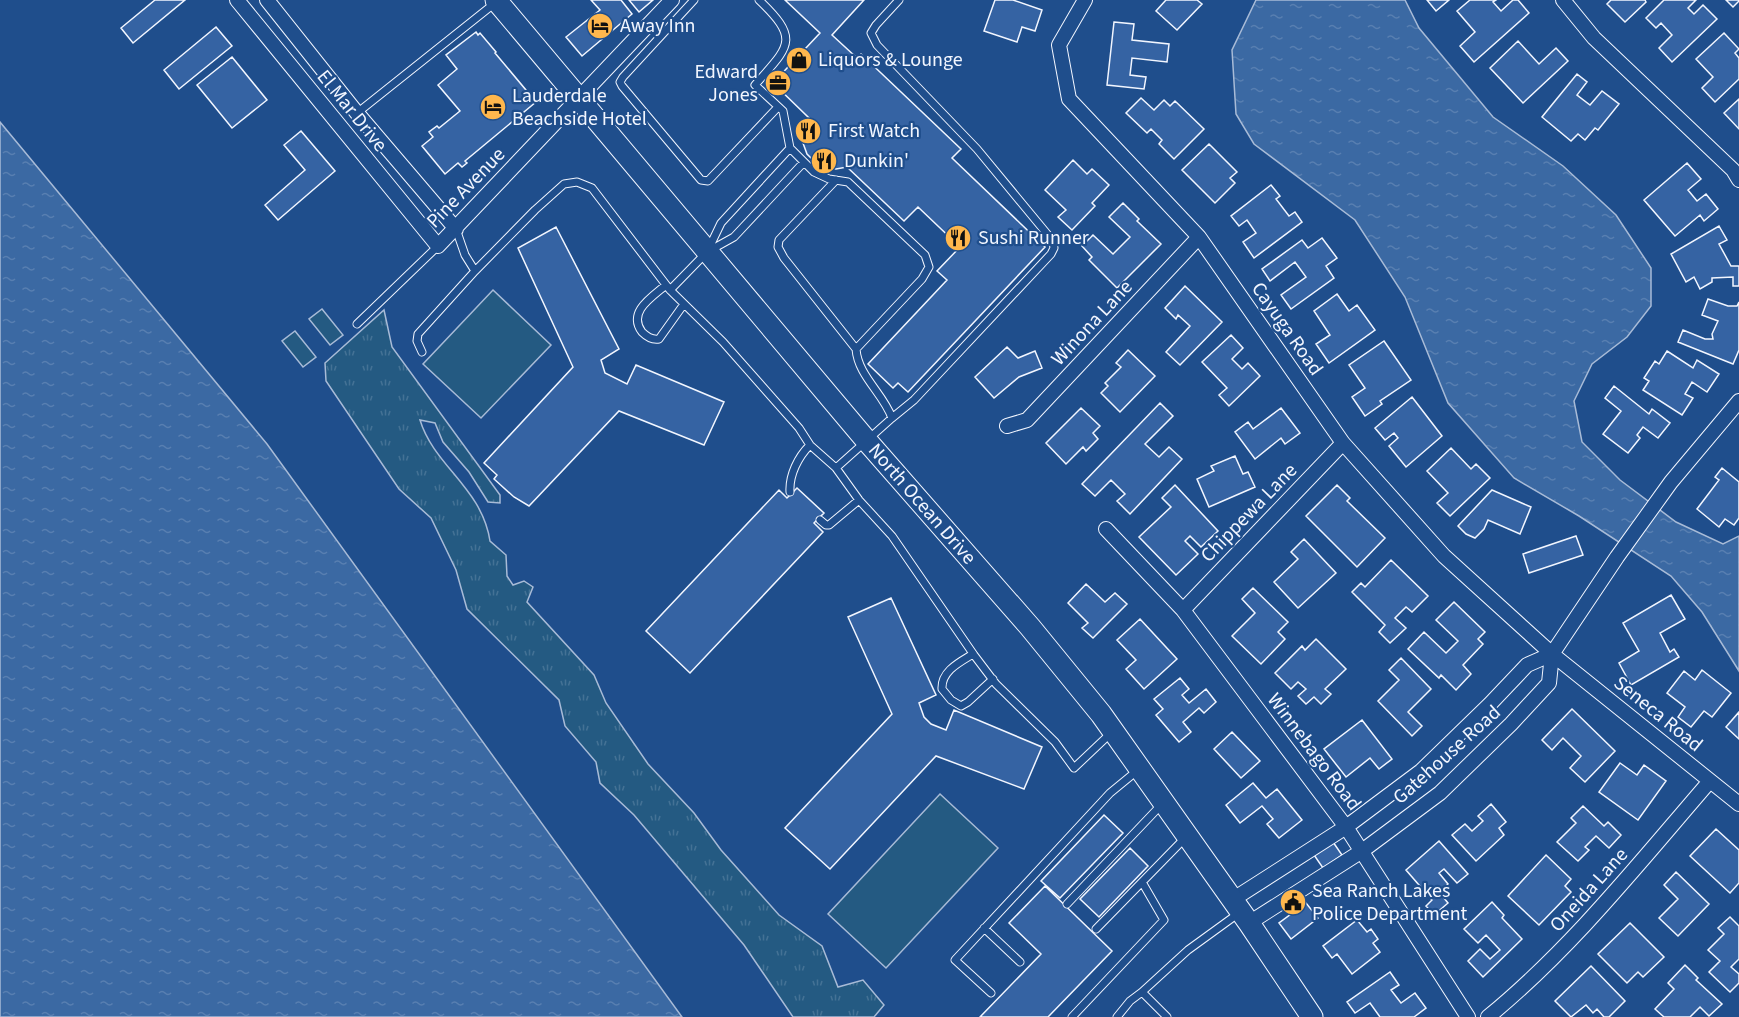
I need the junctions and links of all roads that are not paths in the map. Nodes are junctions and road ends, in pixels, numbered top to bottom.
1 (237, 0) edge
2 (267, 0) edge
3 (672, 0) edge
4 (694, 0) edge
5 (759, 0) edge
6 (899, 0) edge
7 (1085, 0) edge
8 (1563, 0) edge
9 (496, 1) edge
10 (277, 13) junction
11 (260, 28) junction
12 (578, 98) junction
13 (778, 107) junction
14 (357, 113) junction
15 (790, 148) junction
16 (804, 162) junction
17 (836, 180) junction
18 (1739, 180) edge
19 (456, 229) junction
20 (1199, 237) junction
21 (438, 246) junction
22 (708, 252) junction
23 (475, 271) junction
24 (668, 288) junction
25 (684, 304) junction
26 (357, 324) dead end
27 (856, 349) junction
28 (422, 352) dead end
29 (1739, 401) edge
30 (892, 418) junction
31 (1007, 426) dead end
32 (866, 440) junction
33 (1343, 443) junction
34 (810, 445) junction
35 (836, 468) junction
36 (790, 492) dead end
37 (859, 500) junction
38 (820, 520) dead end
39 (1106, 529) dead end
40 (1183, 610) junction
41 (973, 654) junction
42 (1552, 654) junction
43 (993, 679) junction
44 (1114, 731) junction
45 (1140, 769) junction
46 (1710, 781) junction
47 (1163, 802) junction
48 (1739, 804) edge
49 (1346, 827) junction
50 (1187, 837) junction
51 (1362, 851) junction
52 (1142, 882) junction
53 (1067, 904) dead end
54 (1241, 912) junction
55 (984, 928) junction
56 (1096, 929) dead end
57 (1020, 962) dead end
58 (1142, 992) junction
59 (991, 993) dead end
60 (1072, 1017) edge
61 (1117, 1017) edge
62 (1167, 1017) edge
63 (1312, 1017) edge
64 (1468, 1017) edge
65 (1488, 1017) edge

1 - 11 street, El Mar Drive
2 - 10 street, El Mar Drive
3 - 12 street, Pine Avenue
4 - 13 lane
5 - 13 lane
6 - 30 lane
7 - 20 street, Cayuga Road
8 - 18 street
9 - 12 main road, North Ocean Drive
9 - 14 lane
10 - 11 street
10 - 14 street, El Mar Drive
11 - 21 street, El Mar Drive
12 - 19 street, Pine Avenue
12 - 22 main road, North Ocean Drive
13 - 15 lane
14 - 19 street, El Mar Drive
15 - 16 lane
15 - 22 lane
16 - 17 lane
16 - 22 lane
17 - 27 lane
17 - 27 lane
19 - 21 street, Pine Avenue
19 - 23 lane
20 - 31 street, Winona Lane
20 - 33 street, Cayuga Road
21 - 26 lane
22 - 24 lane
22 - 32 main road, North Ocean Drive
23 - 24 lane
23 - 28 lane
24 - 25 lane
24 - 25 lane
25 - 34 lane
27 - 30 lane
29 - 42 street, Gatehouse Road
30 - 32 lane
32 - 35 lane
32 - 44 main road, North Ocean Drive
33 - 40 street, Chippewa Lane
33 - 42 street, Cayuga Road
34 - 35 lane
34 - 36 lane
35 - 37 lane
37 - 38 lane
37 - 41 lane
39 - 40 street, Winnebago Road
40 - 49 street, Winnebago Road
41 - 43 lane
41 - 43 lane
42 - 46 street, Seneca Road
42 - 49 street, Gatehouse Road
42 - 51 street, Gatehouse Road
43 - 44 lane
44 - 45 main road, North Ocean Drive
45 - 47 main road, North Ocean Drive
45 - 55 lane
46 - 48 street, Seneca Road
46 - 65 street, Oneida Lane
47 - 50 main road, North Ocean Drive
47 - 53 lane
49 - 51 street, Winnebago Road
49 - 54 street, Gatehouse Road
50 - 52 lane
50 - 54 main road, North Ocean Drive
51 - 54 street, Gatehouse Road
51 - 64 street, Winnebago Road
52 - 56 lane
52 - 60 lane
54 - 58 lane
54 - 63 main road, North Ocean Drive
55 - 57 lane
55 - 59 lane
58 - 61 lane
58 - 62 lane

